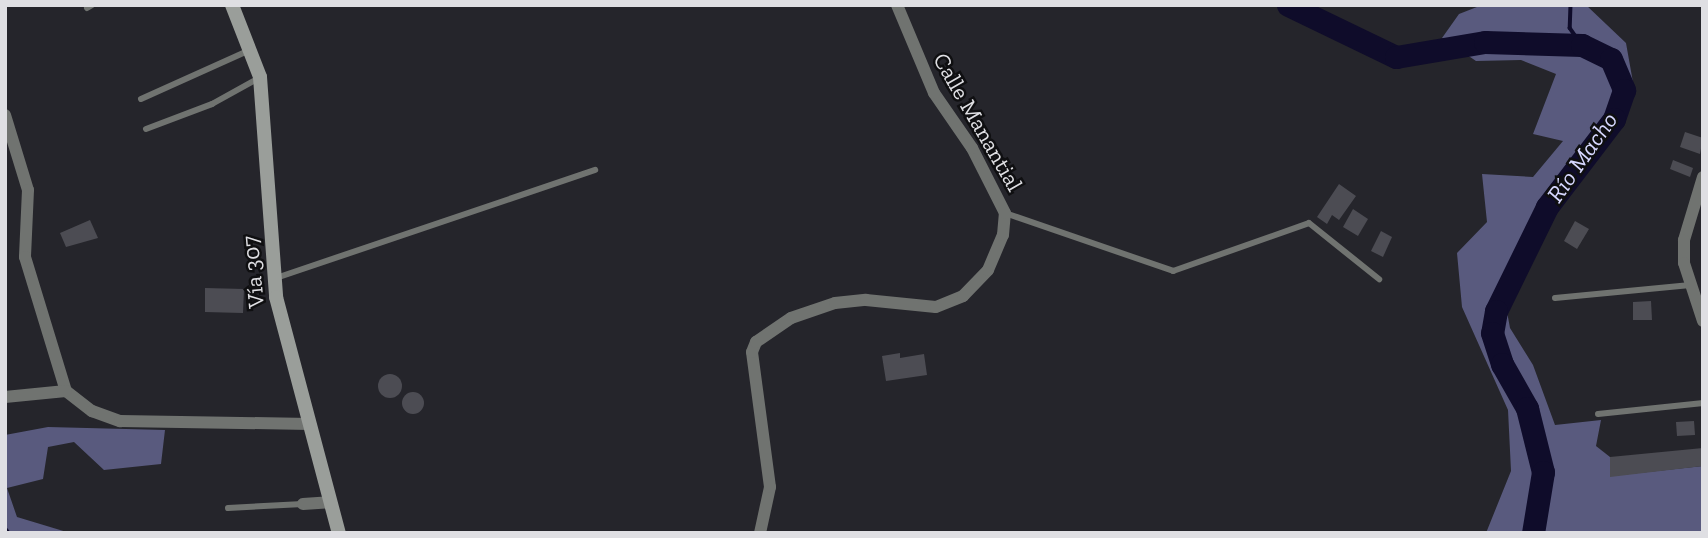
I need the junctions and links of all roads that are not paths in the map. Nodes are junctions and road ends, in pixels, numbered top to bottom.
1 (232, 5) edge
2 (897, 5) edge
3 (250, 50) junction
4 (260, 77) junction
5 (141, 99) dead end
6 (5, 116) edge
7 (146, 129) dead end
8 (595, 170) dead end
9 (1703, 177) edge
10 (1005, 213) junction
11 (274, 278) junction
12 (1379, 279) dead end
13 (1690, 285) junction
14 (1555, 298) dead end
15 (1703, 321) edge
16 (66, 391) junction
17 (5, 397) edge
18 (1703, 403) edge
19 (1598, 414) dead end
20 (310, 424) junction
21 (330, 502) junction
22 (303, 504) joint
23 (228, 508) dead end
24 (339, 533) edge
25 (760, 533) edge

1 - 3 street, Vía 307
2 - 10 street, Calle Manantial
3 - 4 street, Vía 307
3 - 5 lane
4 - 7 lane
4 - 11 street, Vía 307
6 - 16 street
8 - 11 lane
9 - 13 street
10 - 12 lane
10 - 25 street, Calle Manantial
11 - 20 street, Vía 307
13 - 14 lane
13 - 15 street
16 - 17 street
16 - 20 street
18 - 19 lane
20 - 21 street, Vía 307
21 - 22 street
21 - 24 street, Vía 307
22 - 23 lane

